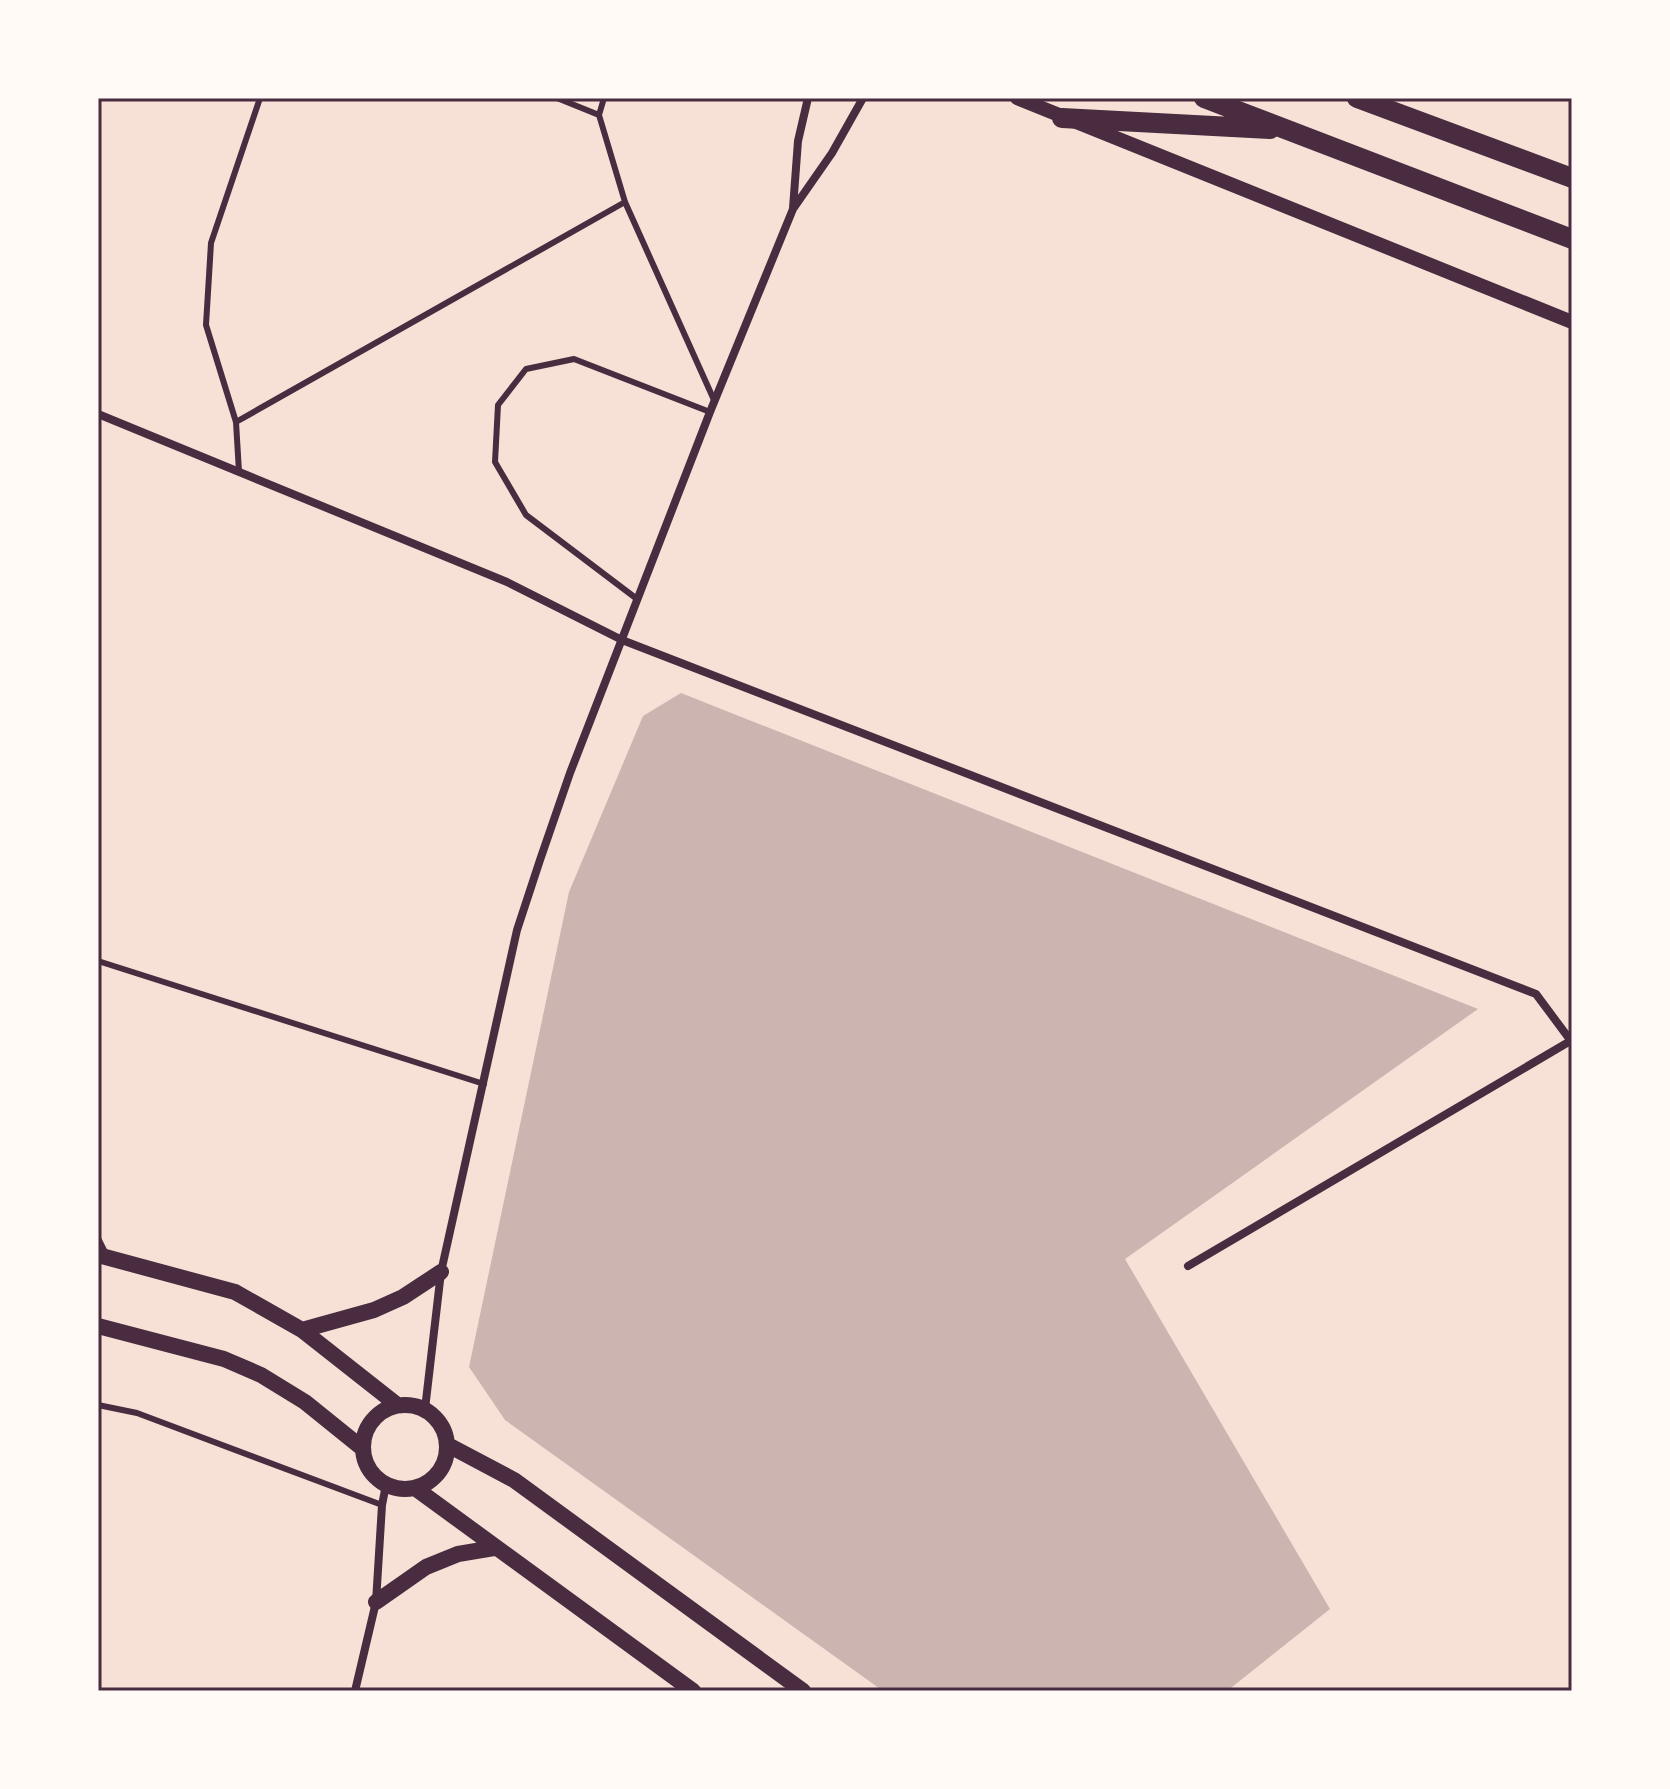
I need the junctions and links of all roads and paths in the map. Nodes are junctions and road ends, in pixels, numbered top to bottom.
1 (260, 98) edge
2 (557, 98) edge
3 (604, 98) edge
4 (808, 98) edge
5 (863, 98) edge
6 (1017, 98) edge
7 (1204, 98) edge
8 (1357, 98) edge
9 (599, 115) junction
10 (1062, 118) junction
11 (1290, 131) junction
12 (1572, 178) edge
13 (625, 202) junction
14 (793, 209) junction
15 (1572, 239) edge
16 (1572, 322) edge
17 (714, 400) junction
18 (710, 412) junction
19 (98, 414) edge
20 (236, 422) junction
21 (239, 472) junction
22 (637, 599) junction
23 (622, 640) junction
24 (98, 961) edge
25 (1572, 1041) edge
26 (484, 1084) junction
27 (98, 1238) edge
28 (103, 1256) edge
29 (1188, 1266) dead end
30 (441, 1272) junction
31 (98, 1326) edge
32 (302, 1330) junction
33 (396, 1404) junction
34 (98, 1405) edge
35 (425, 1409) junction
36 (448, 1445) junction
37 (362, 1448) junction
38 (386, 1485) junction
39 (415, 1488) junction
40 (382, 1505) junction
41 (494, 1548) junction
42 (376, 1602) junction
43 (355, 1691) edge
44 (693, 1691) edge
45 (803, 1691) edge

1 - 20 lane
2 - 9 lane
3 - 9 lane
4 - 14 street
5 - 14 street
6 - 10 street
7 - 11 main road
8 - 12 main road
9 - 13 lane
10 - 11 main road
10 - 16 street
11 - 15 main road
13 - 17 lane
13 - 20 lane
14 - 17 street
17 - 18 street
18 - 22 street
18 - 22 lane
19 - 21 street
20 - 21 lane
21 - 23 street
22 - 23 street
23 - 25 street
23 - 26 street
24 - 26 lane
25 - 29 street
26 - 30 street
27 - 28 lane
28 - 32 main road
30 - 32 main road
30 - 35 street
31 - 37 main road
32 - 33 main road
33 - 35 main road
33 - 37 main road
34 - 40 lane
35 - 36 main road
36 - 39 main road
36 - 45 main road
37 - 38 main road
38 - 39 main road
38 - 40 street
39 - 41 main road
40 - 42 street
41 - 42 main road
41 - 44 main road
42 - 43 street

